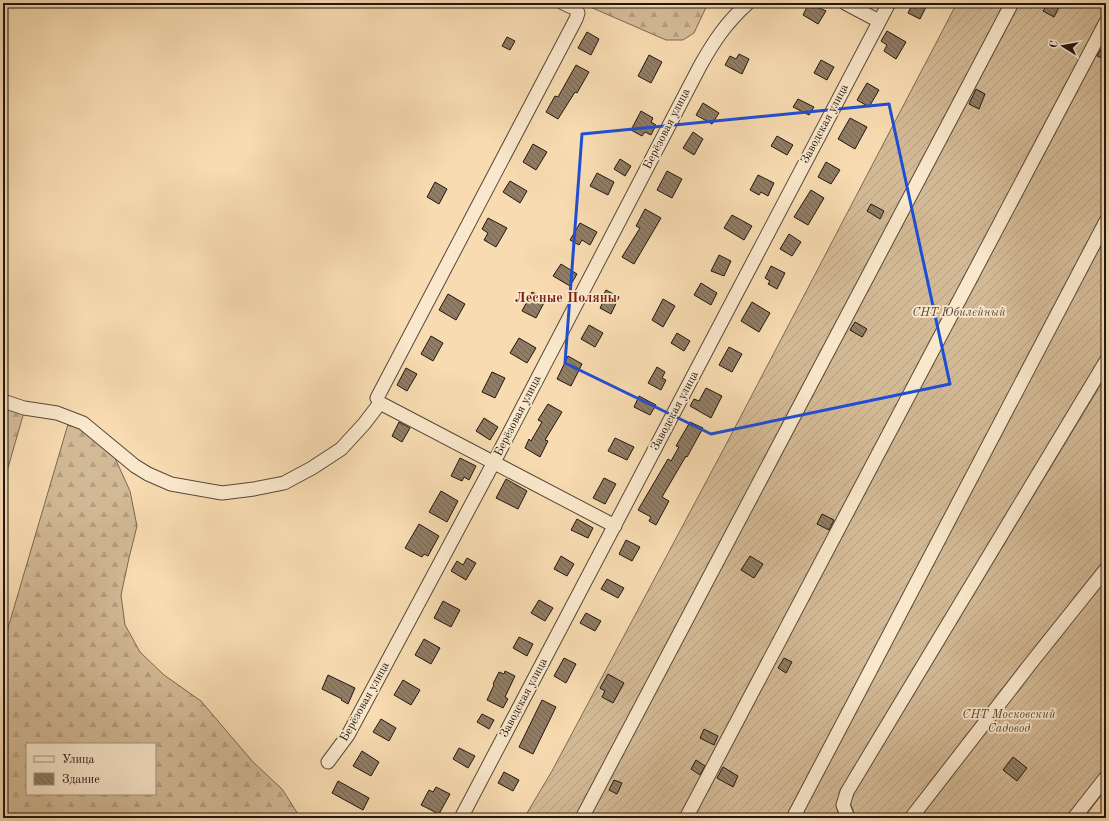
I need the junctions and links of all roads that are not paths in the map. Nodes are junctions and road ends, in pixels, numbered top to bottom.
1 (563, 3) edge
2 (748, 3) edge
3 (845, 3) edge
4 (889, 3) edge
5 (1012, 3) edge
6 (879, 21) junction
7 (1106, 22) edge
8 (1106, 221) edge
9 (1106, 361) edge
10 (3, 401) edge
11 (380, 403) junction
12 (494, 462) junction
13 (615, 526) junction
14 (1106, 569) edge
15 (328, 762) dead end
16 (1106, 777) edge
17 (461, 818) edge
18 (582, 818) edge
19 (686, 818) edge
20 (793, 818) edge
21 (848, 818) edge
22 (911, 818) edge
23 (1074, 818) edge

1 - 11 street
2 - 12 street, Берёзовая улица
3 - 6 street
4 - 6 street, Заводская улица
5 - 18 street
6 - 13 street, Заводская улица
7 - 19 street
8 - 20 street
9 - 21 street
10 - 11 street
11 - 12 street
12 - 13 street
12 - 15 street, Берёзовая улица
13 - 17 street, Заводская улица
14 - 22 street
16 - 23 street

